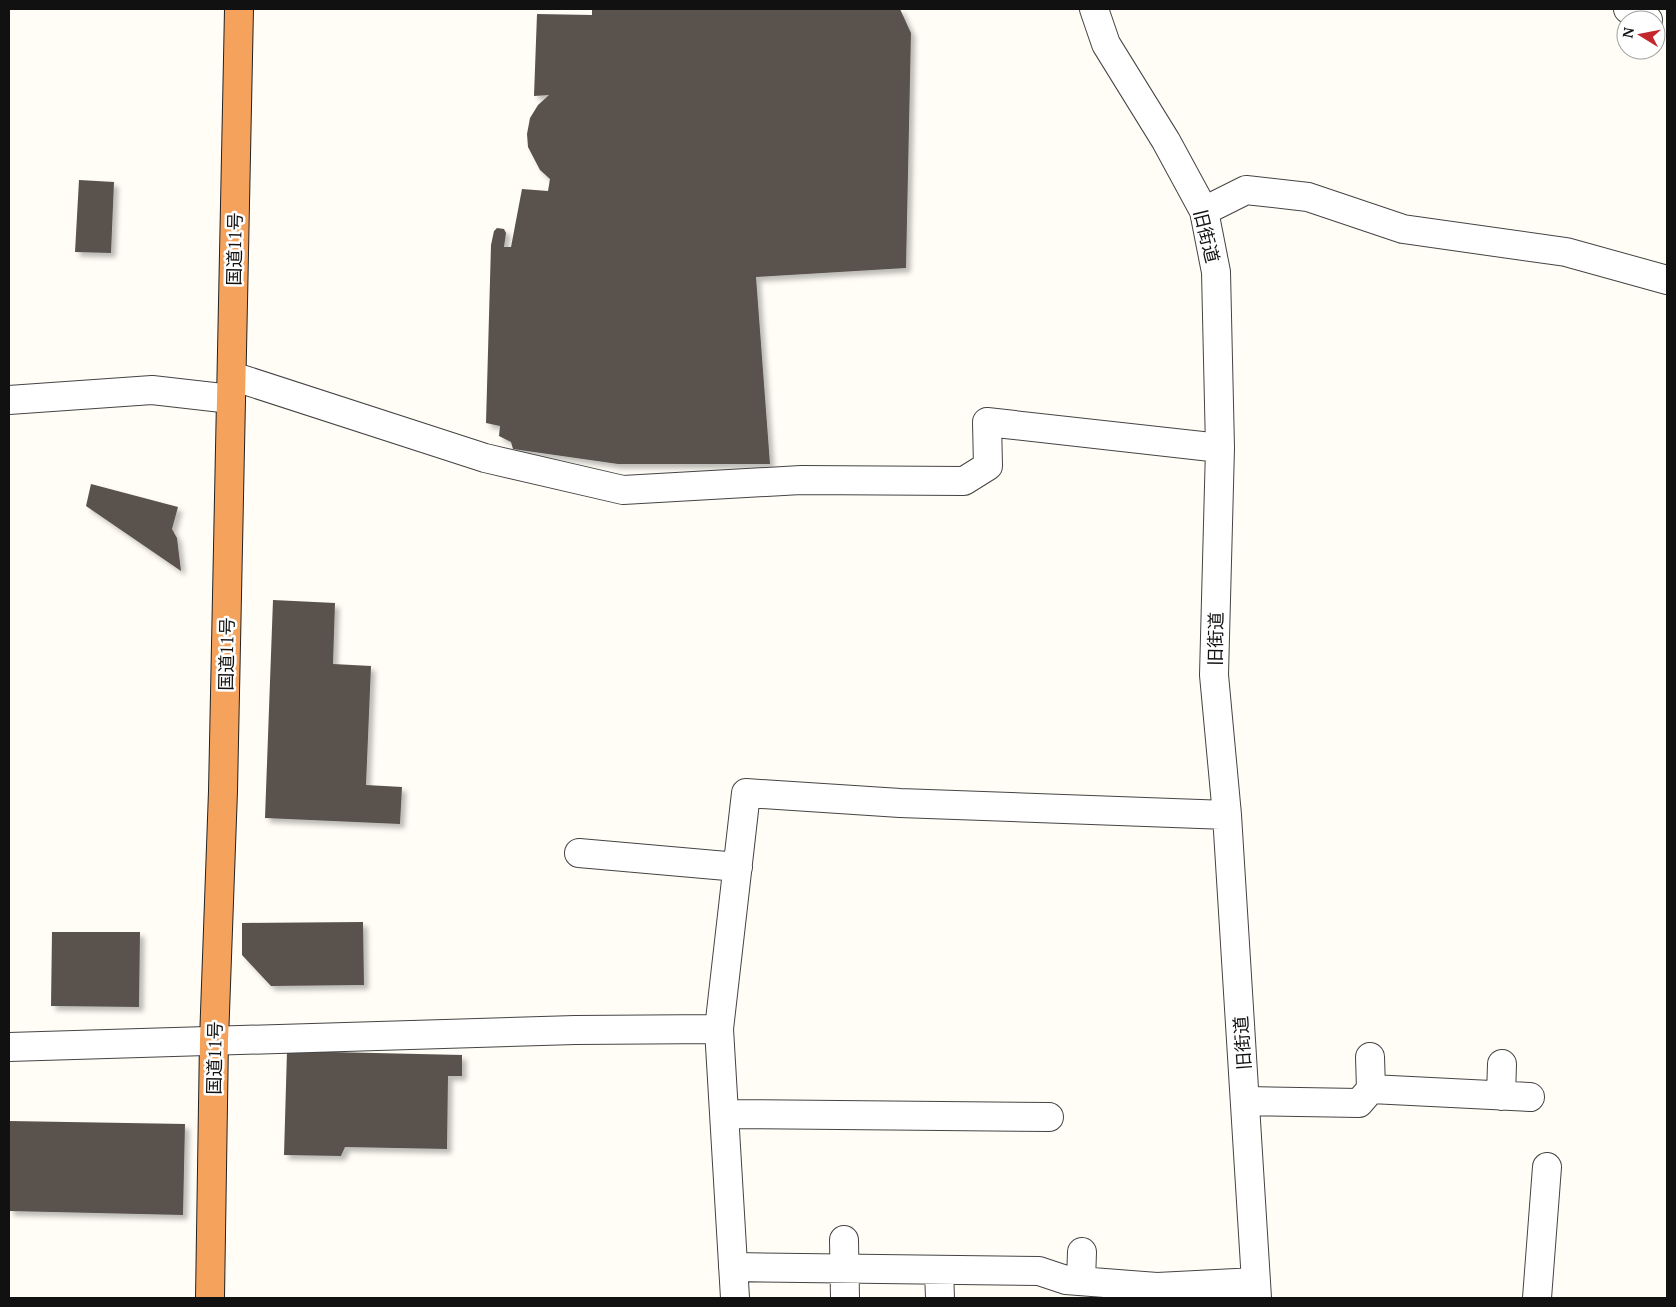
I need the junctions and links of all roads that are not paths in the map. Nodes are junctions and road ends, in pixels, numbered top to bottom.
1 (239, 9) edge
2 (1094, 9) edge
3 (1204, 211) junction
4 (1667, 280) edge
5 (232, 387) junction
6 (9, 400) edge
7 (1220, 448) junction
8 (1227, 815) junction
9 (579, 853) dead end
10 (738, 867) junction
11 (719, 1030) junction
12 (214, 1040) junction
13 (9, 1047) edge
14 (1370, 1058) dead end
15 (1502, 1064) dead end
16 (1371, 1089) junction
17 (1501, 1096) junction
18 (1530, 1097) dead end
19 (1246, 1101) junction
20 (724, 1114) junction
21 (1049, 1117) dead end
22 (1547, 1167) dead end
23 (844, 1240) dead end
24 (1082, 1252) dead end
25 (733, 1267) junction
26 (845, 1269) junction
27 (939, 1270) junction
28 (1081, 1281) junction
29 (1257, 1290) edge
30 (210, 1298) edge
31 (735, 1298) edge
32 (845, 1298) edge
33 (940, 1298) edge
34 (1537, 1298) edge

1 - 5 highway, 国道11号
2 - 3 street, 旧街道
3 - 4 street
3 - 7 street, 旧街道
5 - 6 street
5 - 7 street
5 - 12 highway, 国道11号
7 - 8 street, 旧街道
8 - 10 street
8 - 19 street, 旧街道
9 - 10 street
10 - 11 street
11 - 12 street
11 - 20 street
12 - 13 street
12 - 30 highway, 国道11号
14 - 16 street
15 - 17 street
16 - 17 street
16 - 19 street
17 - 18 street
19 - 29 street, 旧街道
20 - 21 street
20 - 25 street
22 - 34 street
23 - 26 street
24 - 28 street
25 - 26 street
25 - 31 street
26 - 27 street
26 - 32 street
27 - 28 street
27 - 33 street
28 - 29 street

